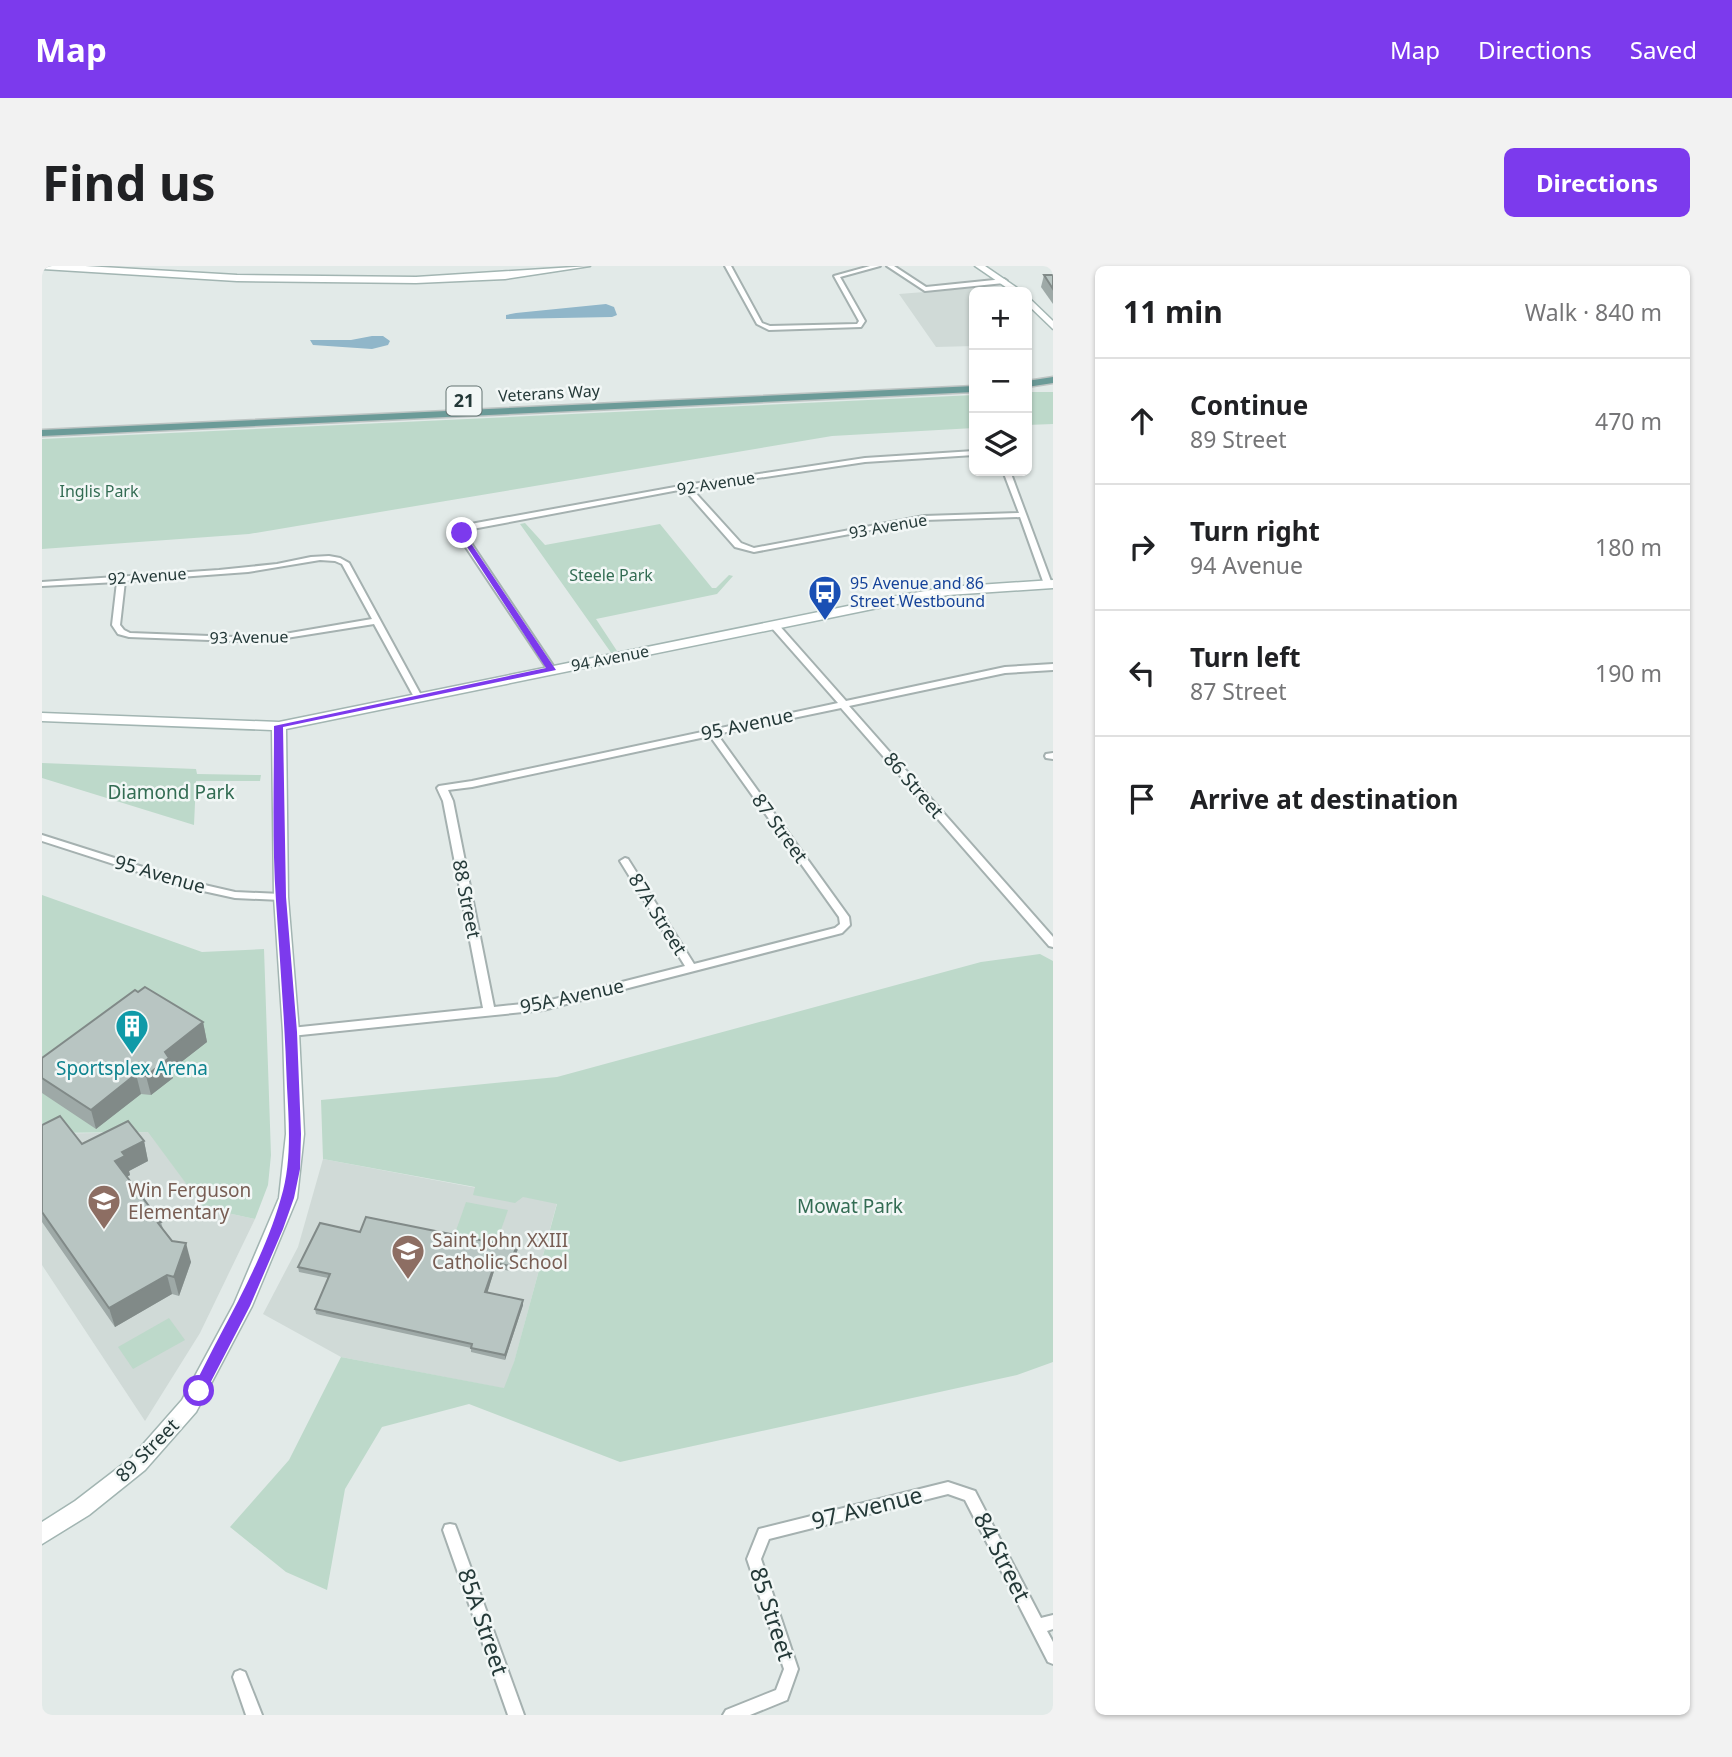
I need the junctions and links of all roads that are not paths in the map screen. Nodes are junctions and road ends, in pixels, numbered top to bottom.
1 (43, 266) edge
2 (547, 266) edge
3 (586, 266) edge
4 (728, 266) edge
5 (877, 266) edge
6 (890, 266) edge
7 (966, 266) edge
8 (979, 266) edge
9 (137, 267) edge
10 (996, 280) junction
11 (1001, 287) edge
12 (1009, 287) edge
13 (1032, 304) edge
14 (1032, 317) edge
15 (1053, 326) edge
16 (1053, 336) edge
17 (1053, 371) edge
18 (969, 377) edge
19 (1032, 379) edge
20 (1032, 382) edge
21 (1053, 385) edge
22 (969, 389) edge
23 (42, 422) edge
24 (42, 433) edge
25 (969, 453) edge
26 (1009, 476) edge
27 (686, 487) junction
28 (1023, 515) junction
29 (121, 578) junction
30 (42, 584) edge
31 (1051, 584) edge
32 (376, 621) junction
33 (774, 625) junction
34 (1053, 667) edge
35 (552, 670) junction
36 (418, 697) junction
37 (842, 703) junction
38 (42, 717) edge
39 (279, 726) junction
40 (712, 733) junction
41 (442, 788) joint
42 (42, 838) edge
43 (625, 861) dead end
44 (281, 897) junction
45 (845, 925) joint
46 (1053, 944) edge
47 (691, 967) junction
48 (489, 1012) junction
49 (291, 1032) junction
50 (970, 1495) joint
51 (450, 1530) dead end
52 (42, 1534) edge
53 (764, 1534) joint
54 (1053, 1622) edge
55 (1038, 1626) junction
56 (1053, 1657) edge
57 (240, 1677) dead end
58 (254, 1715) edge
59 (516, 1715) edge
60 (731, 1715) edge

1 - 9 street
2 - 9 street
3 - 9 street
4 - 5 street
6 - 10 street
7 - 10 street
8 - 10 street
10 - 11 street
10 - 12 street
13 - 15 street
14 - 16 street
17 - 19 main road
18 - 23 main road, Veterans Way / 21
20 - 21 main road
22 - 24 main road, Veterans Way / 21
25 - 27 street, 92 Avenue
26 - 28 street
27 - 28 street, 93 Avenue
27 - 35 street, 92 Avenue
28 - 31 street
29 - 30 street, 92 Avenue
29 - 32 street, 92 Avenue
29 - 32 street, 93 Avenue
31 - 33 street, 94 Avenue
32 - 36 street
33 - 35 street, 94 Avenue
33 - 37 street, 86 Street
34 - 37 street, 95 Avenue
35 - 36 street, 94 Avenue
36 - 39 street, 94 Avenue
37 - 40 street, 95 Avenue
37 - 46 street, 86 Street
38 - 39 street, 94 Avenue
39 - 44 street, 89 Street
40 - 41 street, 95 Avenue
40 - 45 street, 87 Street
41 - 48 street, 88 Street
42 - 44 street, 95 Avenue
43 - 47 street, 87A Street
44 - 49 street, 89 Street
45 - 47 street, 95A Avenue
47 - 48 street, 95A Avenue
48 - 49 street, 95A Avenue
49 - 52 street, 89 Street
50 - 53 street, 97 Avenue
50 - 55 street, 84 Street
51 - 59 street, 85A Street
53 - 60 street, 85 Street
54 - 55 street
55 - 56 street, 84 Street
57 - 58 street

